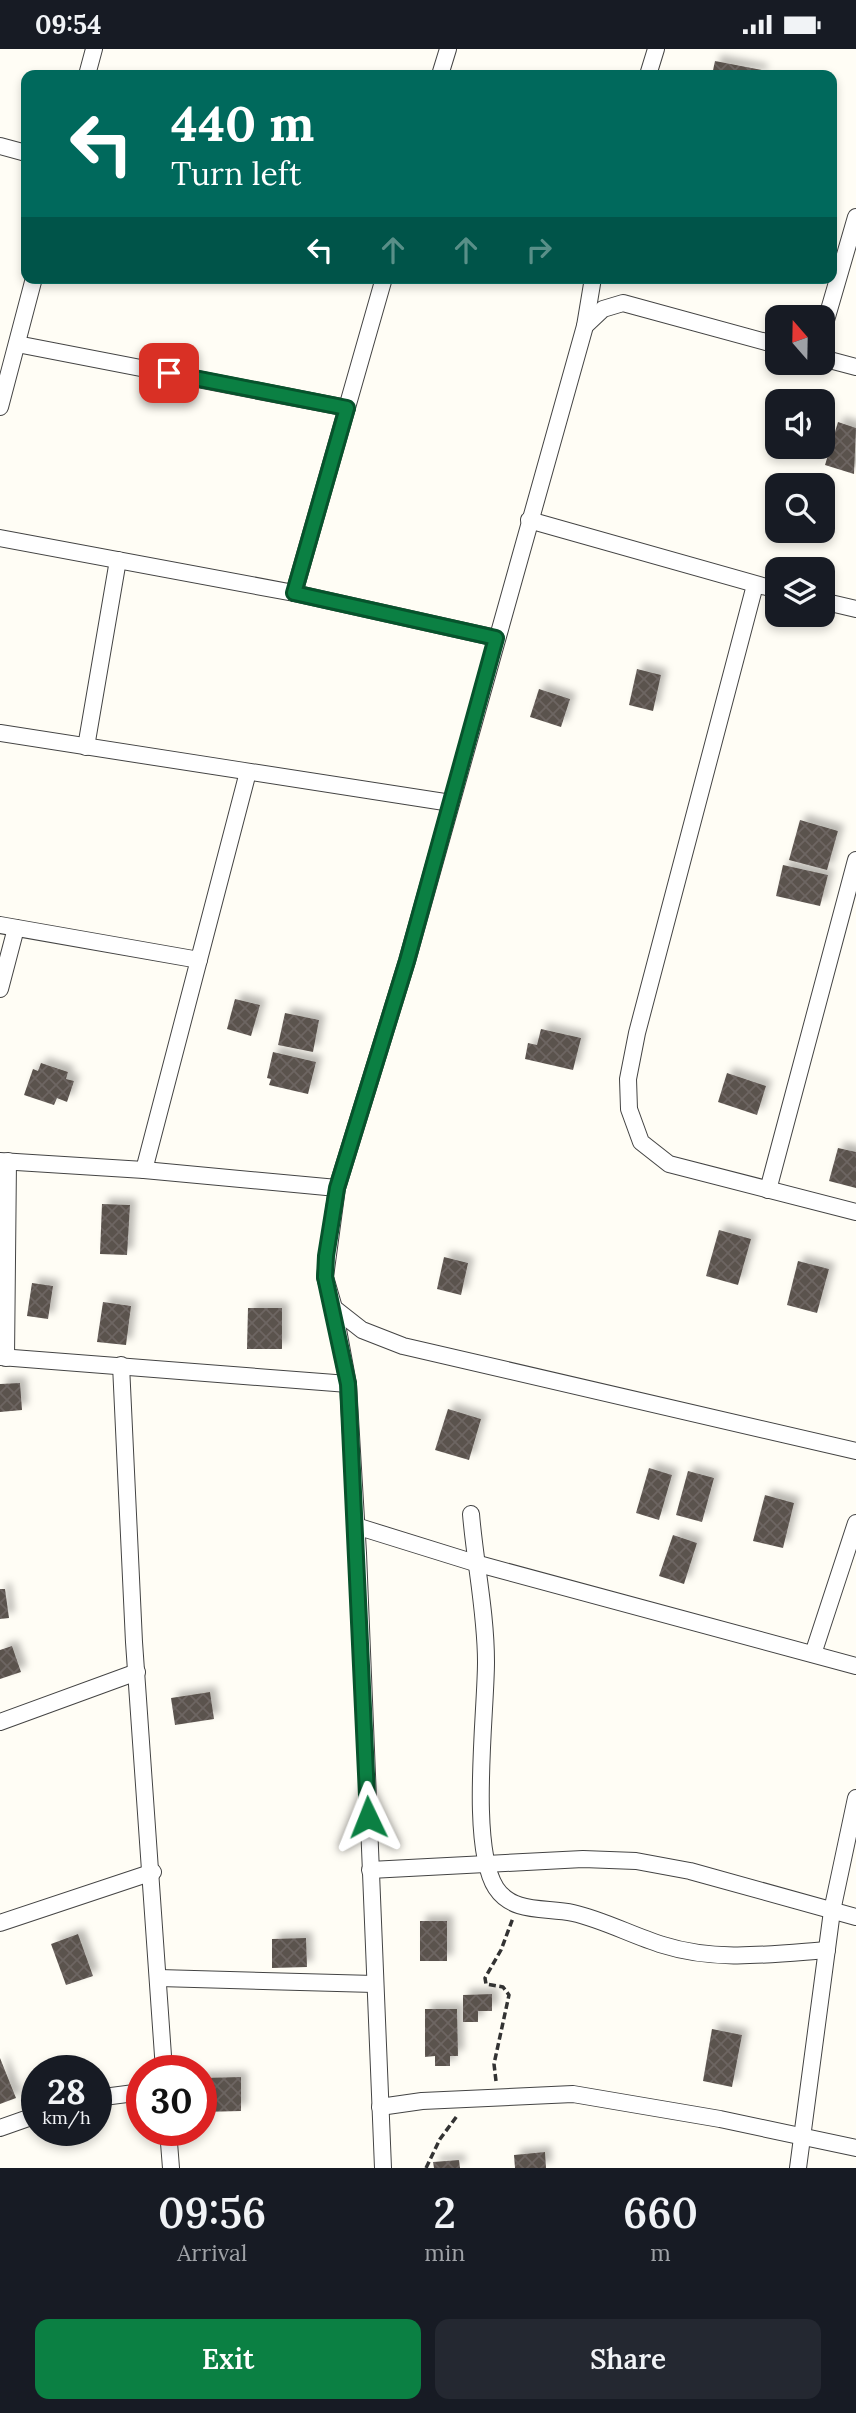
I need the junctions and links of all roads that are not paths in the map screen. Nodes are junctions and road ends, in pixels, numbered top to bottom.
1 (94, 49) edge
2 (448, 49) edge
3 (656, 49) edge
4 (88, 70) edge
5 (442, 70) edge
6 (650, 70) edge
7 (0, 146) edge
8 (21, 152) edge
9 (856, 217) edge
10 (837, 282) edge
11 (32, 284) edge
12 (382, 284) edge
13 (592, 284) edge
14 (837, 284) edge
15 (830, 305) edge
16 (585, 325) junction
17 (765, 342) edge
18 (17, 344) junction
19 (835, 361) edge
20 (856, 366) edge
21 (0, 407) edge
22 (347, 408) junction
23 (529, 520) junction
24 (0, 538) edge
25 (118, 560) junction
26 (755, 585) junction
27 (765, 587) edge
28 (294, 593) junction
29 (835, 604) edge
30 (856, 609) edge
31 (496, 638) junction
32 (0, 733) edge
33 (86, 747) junction
34 (248, 772) junction
35 (451, 803) junction
36 (856, 860) edge
37 (8, 926) edge
38 (199, 960) junction
39 (0, 989) edge
40 (4, 1161) edge
41 (144, 1170) junction
42 (337, 1188) junction
43 (768, 1190) junction
44 (856, 1212) edge
45 (334, 1308) junction
46 (3, 1357) edge
47 (121, 1365) junction
48 (348, 1384) junction
49 (856, 1451) edge
50 (471, 1514) dead end
51 (856, 1523) edge
52 (356, 1526) junction
53 (475, 1563) junction
54 (813, 1654) junction
55 (856, 1666) edge
56 (137, 1672) junction
57 (0, 1723) edge
58 (856, 1798) edge
59 (488, 1865) junction
60 (370, 1870) junction
61 (153, 1872) junction
62 (832, 1911) junction
63 (856, 1917) edge
64 (0, 1923) edge
65 (827, 1950) junction
66 (159, 1978) junction
67 (374, 1984) junction
68 (163, 2055) edge
69 (380, 2107) junction
70 (21, 2121) edge
71 (0, 2128) edge
72 (800, 2137) junction
73 (169, 2146) edge
74 (856, 2148) edge
75 (171, 2168) edge
76 (383, 2168) edge
77 (798, 2168) edge

1 - 4 street
2 - 5 street
3 - 6 street
7 - 8 street
9 - 10 street
11 - 18 street
12 - 22 street
13 - 16 street
14 - 15 street
16 - 17 street
16 - 23 street
18 - 21 street
18 - 22 street
19 - 20 street
22 - 28 street
23 - 26 street
23 - 31 street
24 - 25 street
25 - 28 street
25 - 33 street
26 - 27 street
26 - 43 street
28 - 31 street
29 - 30 street
31 - 35 street
32 - 33 street
33 - 34 street
34 - 35 street
34 - 38 street
35 - 42 street
36 - 43 street
37 - 38 street
37 - 39 street
38 - 41 street
40 - 41 street
40 - 46 street
41 - 42 street
42 - 45 street
43 - 44 street
45 - 48 street
45 - 49 street
46 - 47 street
47 - 48 street
47 - 56 street
48 - 52 street
50 - 53 street
51 - 54 street
52 - 53 street
52 - 60 street
53 - 54 street
53 - 59 street
54 - 55 street
56 - 57 street
56 - 61 street
58 - 62 street
59 - 60 street
59 - 62 street
59 - 65 street
60 - 67 street
61 - 64 street
61 - 66 street
62 - 63 street
62 - 65 street
65 - 72 street
66 - 67 street
66 - 68 street
67 - 69 street
69 - 72 street
69 - 76 street
70 - 71 street
72 - 74 street
72 - 77 street
73 - 75 street

